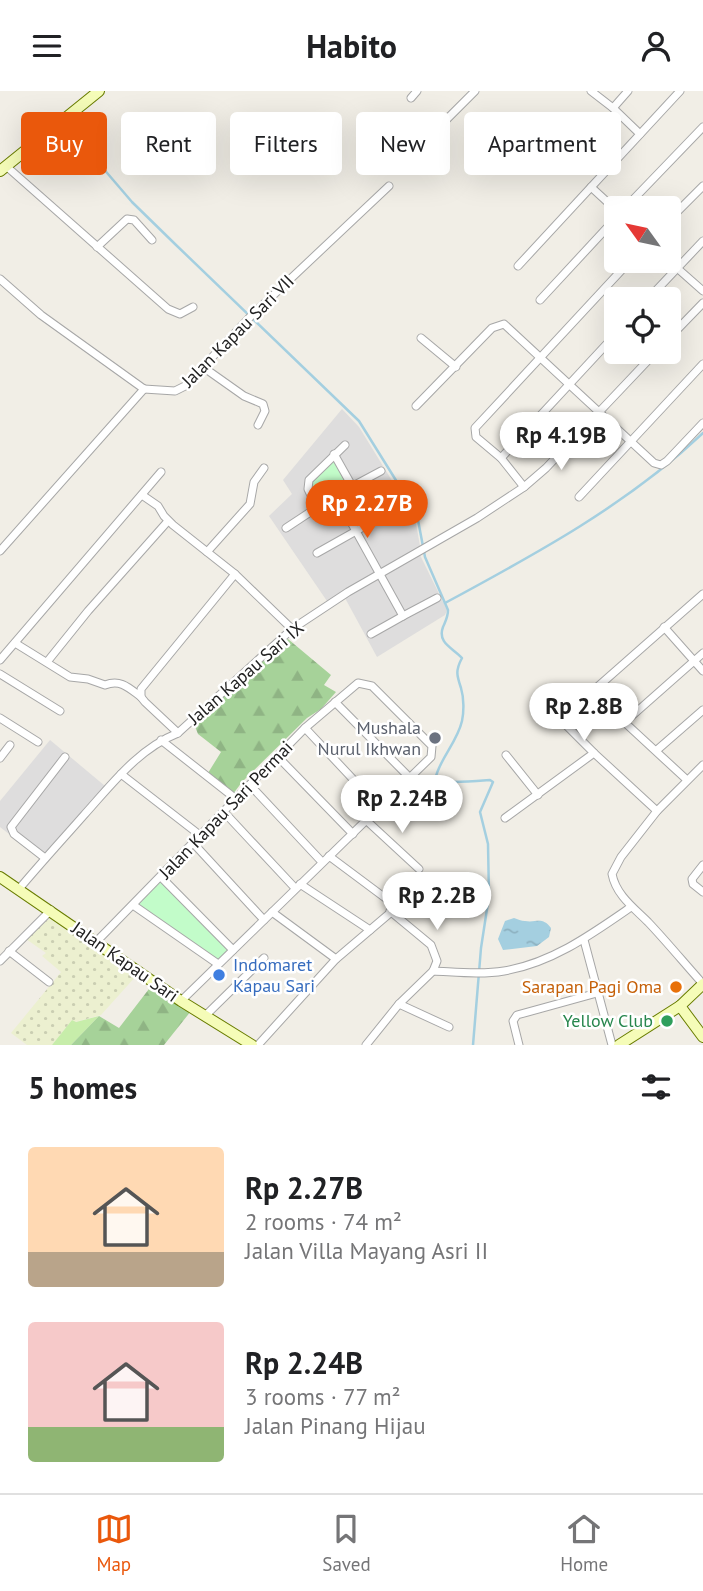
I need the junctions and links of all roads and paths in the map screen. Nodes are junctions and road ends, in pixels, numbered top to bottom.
1 (99, 91) edge
2 (475, 91) edge
3 (591, 91) edge
4 (628, 91) edge
5 (681, 91) edge
6 (613, 107) junction
7 (450, 116) edge
8 (703, 127) edge
9 (640, 134) junction
10 (3, 169) edge
11 (390, 185) dead end
12 (703, 185) edge
13 (592, 187) junction
14 (637, 196) edge
15 (604, 198) edge
16 (681, 208) edge
17 (604, 231) edge
18 (152, 240) dead end
19 (703, 241) edge
20 (97, 247) junction
21 (681, 264) edge
22 (518, 265) dead end
23 (681, 272) edge
24 (619, 273) edge
25 (672, 273) edge
26 (0, 279) edge
27 (659, 287) edge
28 (703, 291) edge
29 (540, 300) dead end
30 (703, 303) edge
31 (193, 307) dead end
32 (681, 326) edge
33 (421, 338) dead end
34 (604, 347) edge
35 (540, 356) junction
36 (644, 364) edge
37 (703, 365) edge
38 (203, 367) junction
39 (456, 367) junction
40 (569, 384) junction
41 (144, 389) junction
42 (416, 406) dead end
43 (598, 412) junction
44 (703, 423) edge
45 (258, 425) dead end
46 (630, 443) junction
47 (345, 445) dead end
48 (334, 453) junction
49 (501, 458) junction
50 (264, 468) dead end
51 (381, 471) dead end
52 (162, 472) dead end
53 (352, 486) junction
54 (524, 487) junction
55 (142, 495) junction
56 (337, 495) junction
57 (579, 497) dead end
58 (404, 504) dead end
59 (317, 508) junction
60 (168, 521) junction
61 (286, 527) dead end
62 (355, 530) junction
63 (0, 551) edge
64 (208, 552) junction
65 (317, 553) dead end
66 (380, 572) junction
67 (235, 574) junction
68 (703, 594) edge
69 (437, 598) dead end
70 (403, 616) junction
71 (664, 627) junction
72 (292, 629) junction
73 (371, 634) dead end
74 (15, 643) junction
75 (703, 653) edge
76 (0, 660) edge
77 (695, 661) junction
78 (47, 662) junction
79 (703, 671) edge
80 (0, 674) edge
81 (141, 697) junction
82 (335, 702) junction
83 (547, 706) dead end
84 (703, 710) edge
85 (60, 711) dead end
86 (0, 718) edge
87 (625, 722) junction
88 (306, 728) junction
89 (178, 733) junction
90 (161, 740) junction
91 (38, 742) dead end
92 (10, 745) dead end
93 (657, 750) junction
94 (594, 753) junction
95 (506, 755) dead end
96 (65, 757) dead end
97 (278, 757) junction
98 (0, 758) edge
99 (703, 765) edge
100 (121, 774) junction
101 (410, 778) junction
102 (687, 779) junction
103 (250, 785) junction
104 (538, 795) junction
105 (236, 799) junction
106 (380, 808) junction
107 (657, 811) junction
108 (224, 812) junction
109 (505, 817) dead end
110 (367, 821) junction
111 (354, 834) junction
112 (201, 836) junction
113 (194, 844) junction
114 (329, 856) junction
115 (46, 859) junction
116 (322, 862) junction
117 (703, 865) edge
118 (419, 869) dead end
119 (0, 877) edge
120 (161, 877) junction
121 (430, 879) dead end
122 (298, 886) junction
123 (19, 889) junction
124 (703, 892) edge
125 (133, 905) junction
126 (631, 907) junction
127 (393, 909) junction
128 (51, 910) junction
129 (272, 912) junction
130 (264, 920) junction
131 (370, 930) junction
132 (584, 940) junction
133 (97, 941) junction
134 (233, 950) junction
135 (9, 951) junction
136 (264, 958) dead end
137 (336, 959) junction
138 (0, 961) edge
139 (218, 964) junction
140 (433, 971) junction
141 (49, 982) dead end
142 (703, 984) edge
143 (597, 993) junction
144 (181, 1001) junction
145 (399, 1003) junction
146 (680, 1006) junction
147 (205, 1016) junction
148 (449, 1027) dead end
149 (703, 1037) edge
150 (235, 1041) edge
151 (252, 1045) edge
152 (258, 1045) edge
153 (366, 1045) edge
154 (519, 1045) edge
155 (612, 1045) edge
156 (619, 1045) edge

1 - 10 main road
2 - 7 street
3 - 6 street
4 - 6 street
5 - 9 street
6 - 9 street
8 - 14 street
9 - 13 street
10 - 20 street
11 - 38 street, Jalan Kapau Sari VII
12 - 16 street
13 - 15 street
13 - 22 street
17 - 29 street
18 - 20 street
19 - 21 street
20 - 31 street
23 - 28 street
24 - 35 street
25 - 27 street
26 - 41 street
30 - 32 street
33 - 39 street
34 - 40 street
35 - 39 street
35 - 40 street
35 - 49 street
36 - 43 street, Jalan Kapau Sari IX
37 - 46 street
38 - 41 street, Jalan Kapau Sari VII
38 - 45 street
39 - 42 street
40 - 43 street
40 - 49 street
41 - 63 street
43 - 46 street
43 - 54 street, Jalan Kapau Sari IX
44 - 46 street
46 - 57 street
47 - 48 street
48 - 53 street
48 - 59 street
49 - 54 street
50 - 64 street
51 - 53 street
52 - 55 street
53 - 56 street
54 - 66 street, Jalan Kapau Sari IX
55 - 60 street
55 - 74 street
56 - 59 street
56 - 62 street
58 - 62 street
59 - 61 street
60 - 64 street
60 - 78 street
62 - 65 street
62 - 66 street
64 - 67 street
66 - 70 street
66 - 72 street, Jalan Kapau Sari IX
67 - 72 street
67 - 81 street
68 - 71 street
69 - 70 street
70 - 73 street
71 - 77 street
71 - 87 street
72 - 89 street, Jalan Kapau Sari IX
74 - 76 street
74 - 78 street
75 - 77 street
77 - 79 street
77 - 87 street
78 - 81 street
80 - 85 street
81 - 89 street
82 - 88 street, Jalan Kapau Sari Permai
82 - 101 street
82 - 101 street, Jalan Kapau Sari Permai
83 - 94 street
84 - 93 street
86 - 91 street
87 - 93 street
88 - 97 street, Jalan Kapau Sari Permai
88 - 106 street
89 - 90 street, Jalan Kapau Sari IX
90 - 100 street, Jalan Kapau Sari IX
90 - 105 street
92 - 98 street
93 - 102 street
94 - 104 street
94 - 107 street
95 - 104 street
96 - 115 street
97 - 103 street, Jalan Kapau Sari Permai
97 - 111 street
99 - 102 street
100 - 112 street
100 - 115 street, Jalan Kapau Sari IX
101 - 106 street
102 - 107 street
103 - 105 street, Jalan Kapau Sari Permai
103 - 116 street
104 - 109 street
105 - 108 street, Jalan Kapau Sari Permai
106 - 110 street
107 - 126 street
108 - 112 street, Jalan Kapau Sari Permai
108 - 122 street
110 - 111 street
110 - 118 street
111 - 114 street
112 - 113 street, Jalan Kapau Sari Permai
113 - 120 street, Jalan Kapau Sari Permai
113 - 130 street
114 - 116 street
114 - 127 street
115 - 123 street, Jalan Kapau Sari IX
116 - 122 street
117 - 124 street
119 - 123 main road, Jalan Kapau Sari
120 - 125 street, Jalan Kapau Sari Permai
120 - 134 street
121 - 127 street
122 - 129 street
122 - 131 street
123 - 128 main road, Jalan Kapau Sari
125 - 133 street, Jalan Kapau Sari Permai
125 - 139 street
126 - 132 street
126 - 142 street
127 - 131 street
127 - 140 street
128 - 133 main road, Jalan Kapau Sari
128 - 135 street
129 - 130 street
129 - 137 street
130 - 134 street
131 - 137 street
132 - 140 street
132 - 143 street
133 - 144 main road, Jalan Kapau Sari
134 - 139 street
135 - 138 street
135 - 141 street
136 - 147 street
137 - 152 street
139 - 144 street
140 - 145 street
142 - 146 main road
143 - 154 street
143 - 155 street
144 - 147 main road, Jalan Kapau Sari
145 - 148 street
145 - 153 street
146 - 149 main road
146 - 156 main road
147 - 150 main road, Jalan Kapau Sari
150 - 151 main road, Jalan Kapau Sari

